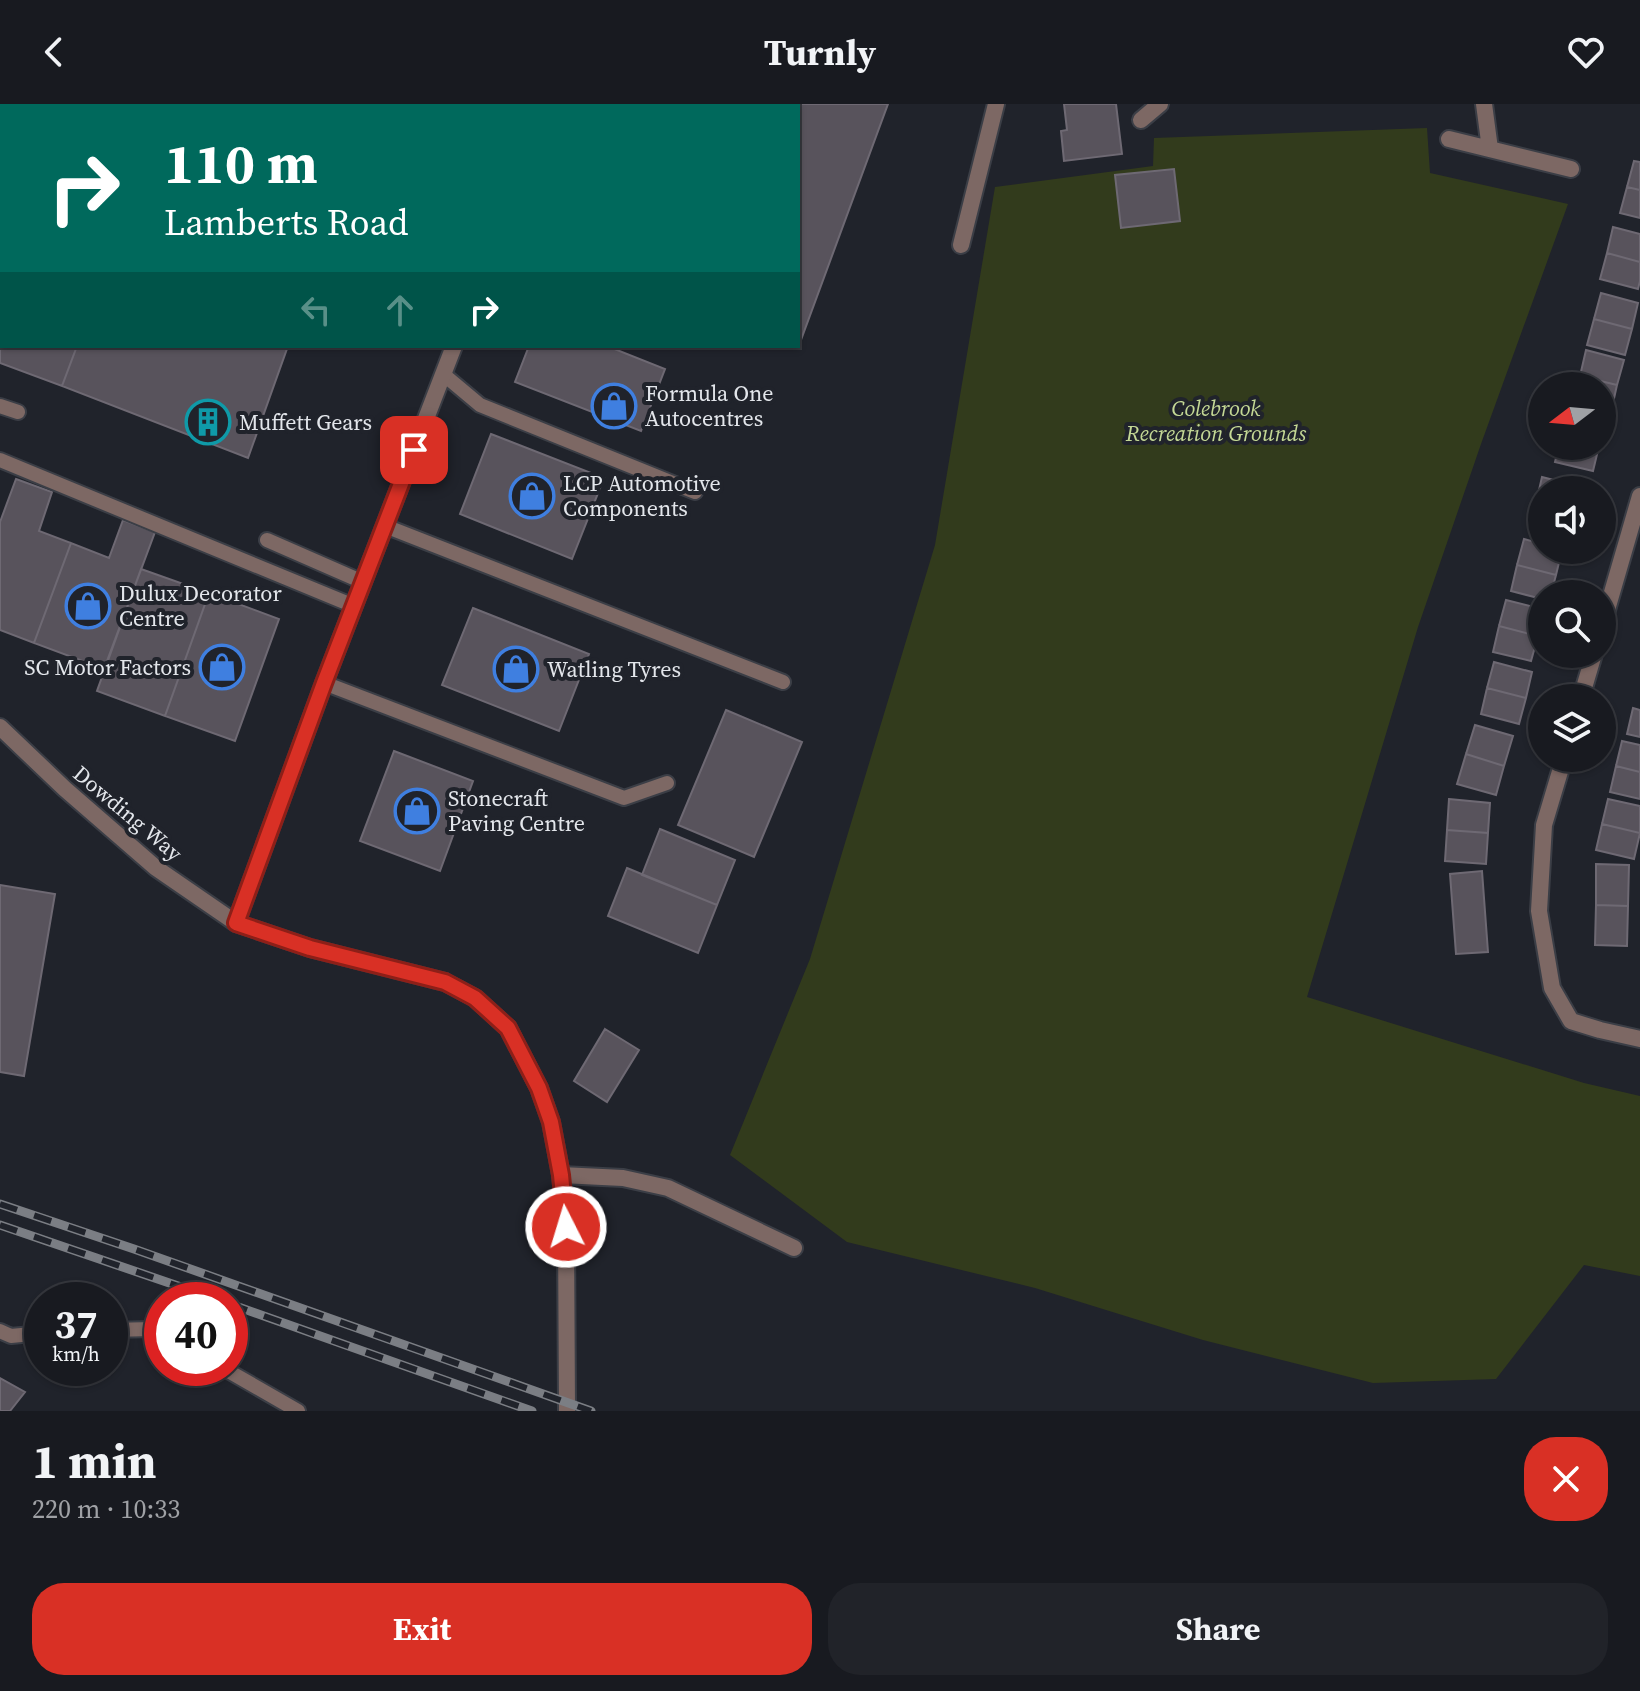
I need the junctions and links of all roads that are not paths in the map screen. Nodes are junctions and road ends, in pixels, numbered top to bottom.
1 (996, 104) edge
2 (1160, 104) edge
3 (1484, 104) edge
4 (1141, 120) dead end
5 (1449, 139) dead end
6 (1490, 149) junction
7 (1571, 169) dead end
8 (961, 245) dead end
9 (453, 348) edge
10 (443, 374) junction
11 (0, 406) edge
12 (18, 412) dead end
13 (0, 460) edge
14 (695, 492) dead end
15 (1640, 496) edge
16 (385, 526) junction
17 (267, 540) dead end
18 (1616, 580) edge
19 (363, 582) junction
20 (354, 606) junction
21 (783, 682) dead end
22 (324, 683) junction
23 (0, 727) edge
24 (1560, 772) edge
25 (667, 783) dead end
26 (236, 923) junction
27 (1640, 1039) edge
28 (561, 1175) junction
29 (794, 1248) dead end
30 (0, 1331) edge
31 (24, 1335) edge
32 (248, 1382) edge
33 (298, 1411) edge
34 (567, 1411) edge

1 - 8 street
2 - 4 street
3 - 6 street
5 - 6 street
6 - 7 street
9 - 10 street
10 - 14 lane
10 - 16 street
11 - 12 lane
13 - 20 lane
15 - 18 street
16 - 19 street
16 - 21 lane
17 - 19 lane
19 - 20 street
20 - 22 street
22 - 25 lane
22 - 26 street
23 - 26 street, Dowding Way
24 - 27 street
26 - 28 street, Dowding Way
28 - 29 street
28 - 34 street, Dowding Way
30 - 31 lane
32 - 33 lane

